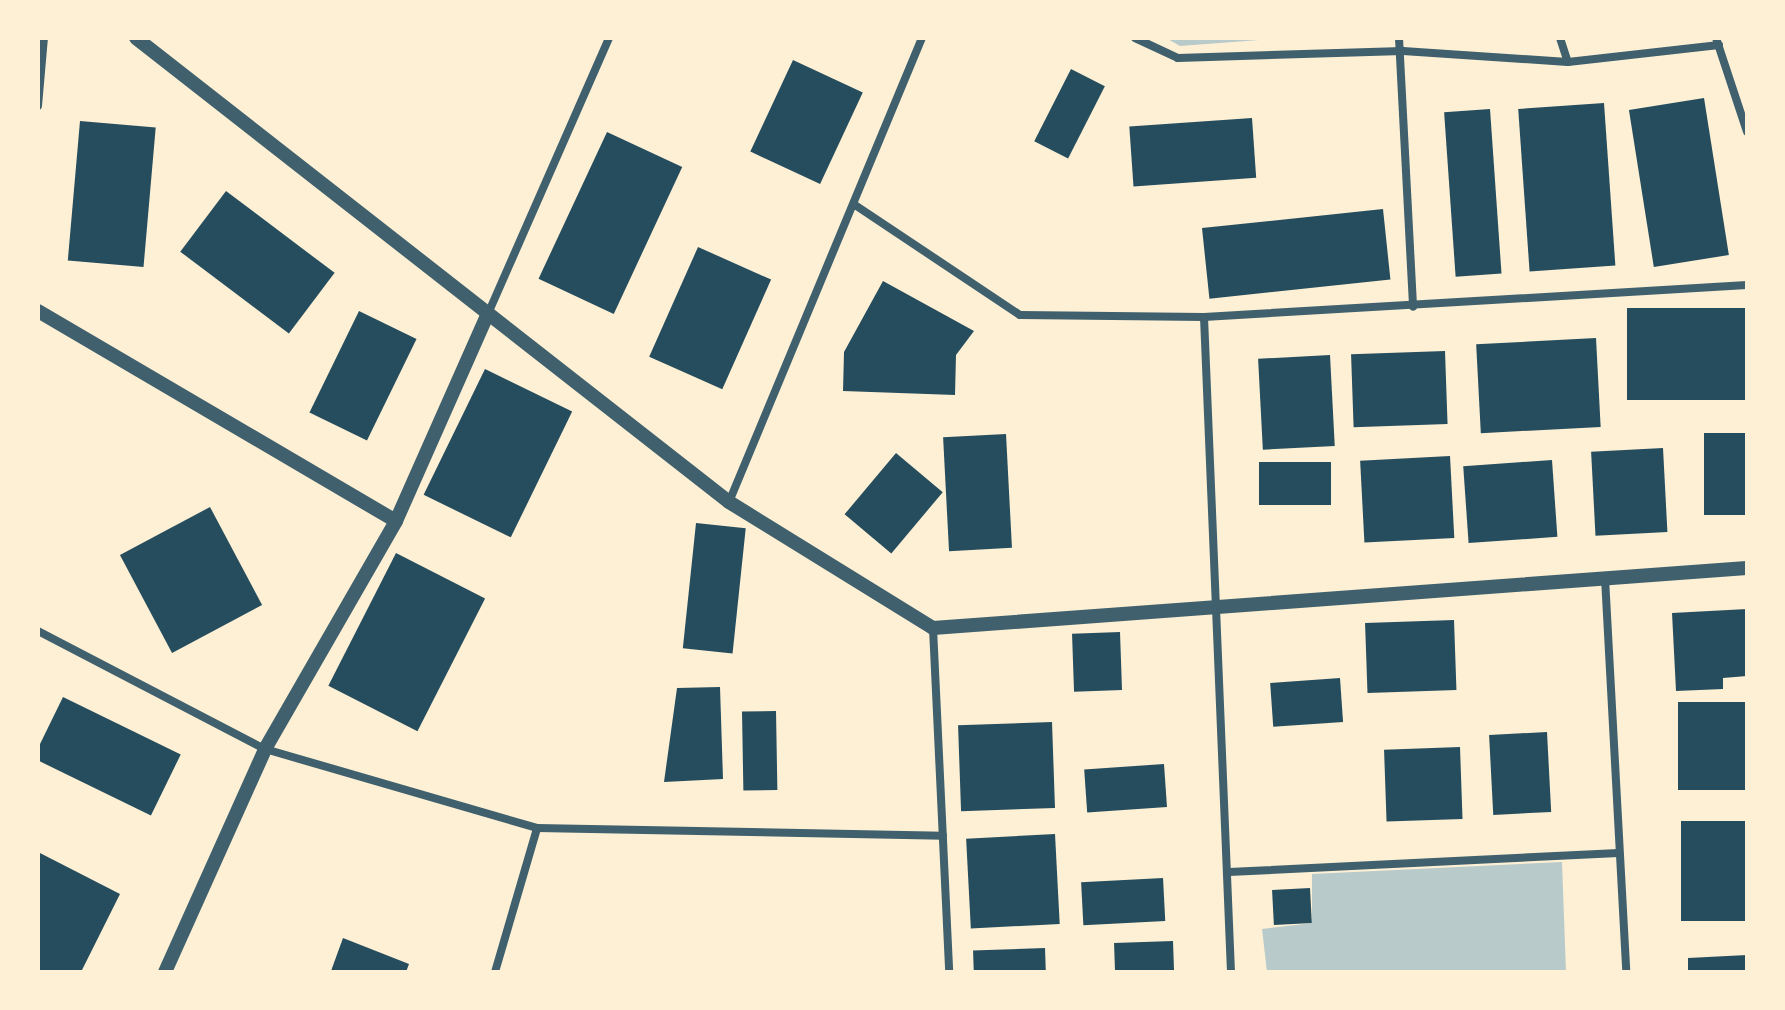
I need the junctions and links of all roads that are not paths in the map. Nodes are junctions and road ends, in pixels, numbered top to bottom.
1 (44, 38) edge
2 (136, 38) edge
3 (609, 38) edge
4 (922, 38) edge
5 (1135, 38) edge
6 (1399, 38) edge
7 (1560, 38) edge
8 (1718, 42) edge
9 (1403, 51) junction
10 (1568, 62) junction
11 (38, 106) edge
12 (1746, 127) edge
13 (855, 205) junction
14 (1747, 285) edge
15 (1413, 307) junction
16 (38, 311) edge
17 (1204, 317) junction
18 (486, 318) junction
19 (729, 502) junction
20 (396, 521) junction
21 (1747, 568) edge
22 (1605, 577) junction
23 (1213, 603) junction
24 (933, 628) junction
25 (38, 631) edge
26 (265, 749) junction
27 (537, 828) junction
28 (943, 836) junction
29 (1619, 853) junction
30 (1229, 872) junction
31 (165, 972) edge
32 (495, 972) edge
33 (949, 972) edge
34 (1231, 972) edge
35 (1626, 972) edge

1 - 11 street
2 - 18 street
3 - 18 street
4 - 13 street
5 - 9 street
6 - 9 street
7 - 10 street
8 - 10 street
8 - 12 street
9 - 10 street
9 - 15 street
13 - 17 street
13 - 19 street
14 - 15 street
15 - 17 street
16 - 20 street
17 - 23 street
18 - 19 street
18 - 20 street
19 - 24 street
20 - 26 street
21 - 22 street
22 - 23 street
22 - 29 street
23 - 24 street
23 - 30 street
24 - 28 street
25 - 26 street
26 - 27 street
26 - 31 street
27 - 28 street
27 - 32 street
28 - 33 street
29 - 30 street
29 - 35 street
30 - 34 street

